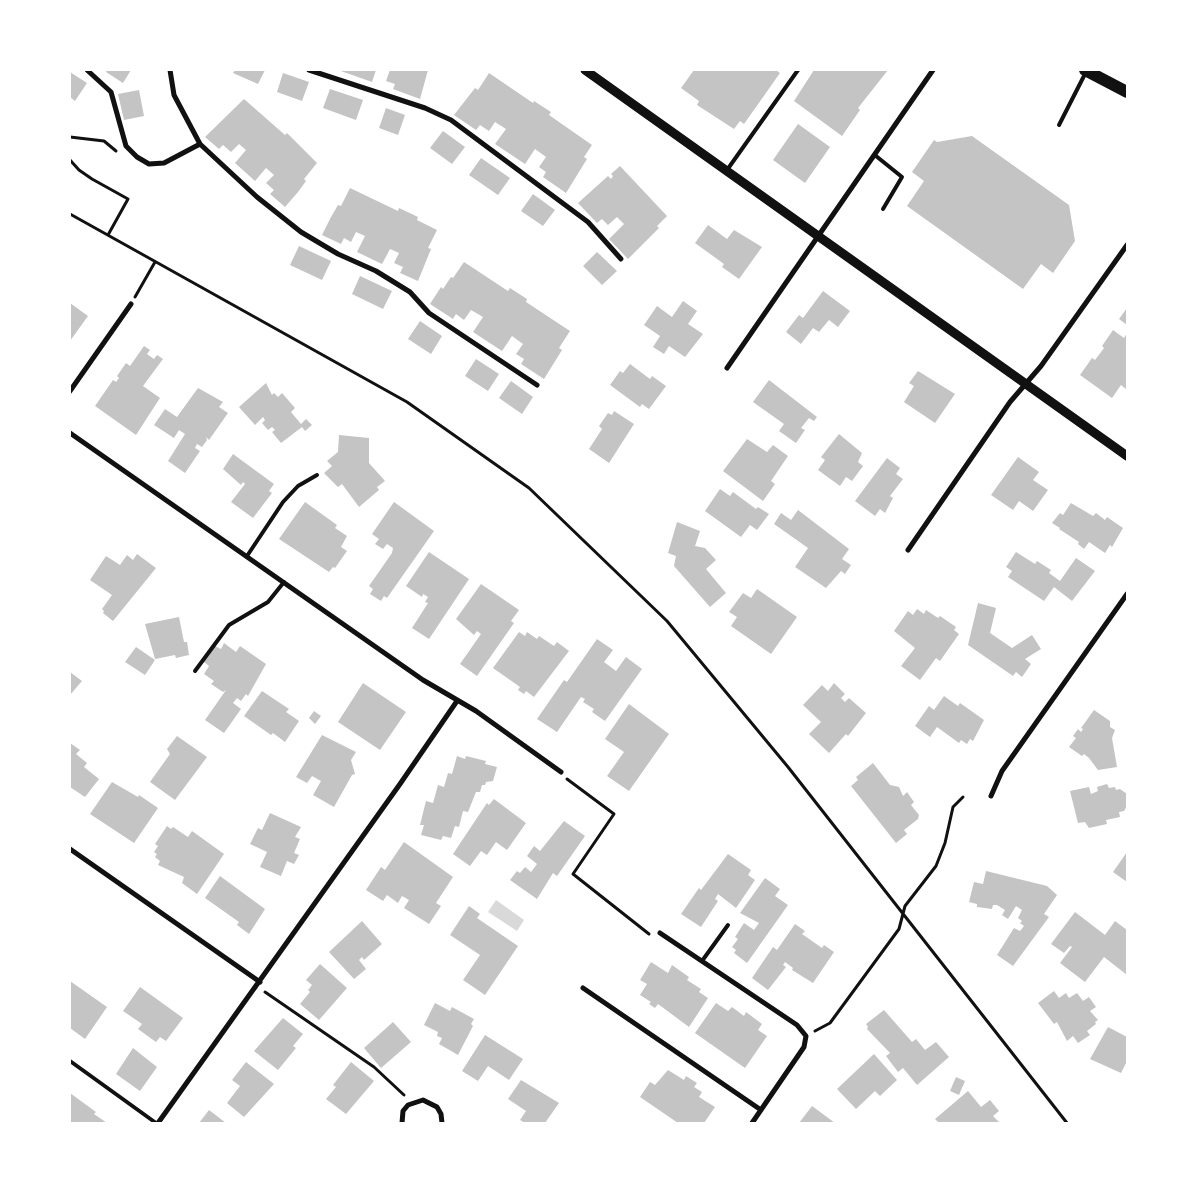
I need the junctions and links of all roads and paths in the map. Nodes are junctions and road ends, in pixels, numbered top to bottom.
1 (87, 70) edge
2 (170, 70) edge
3 (308, 70) edge
4 (585, 70) edge
5 (798, 70) edge
6 (934, 70) edge
7 (1086, 70) edge
8 (1127, 92) edge
9 (1059, 125) dead end
10 (70, 137) edge
11 (200, 144) junction
12 (117, 153) dead end
13 (876, 156) junction
14 (70, 160) edge
15 (727, 171) junction
16 (883, 209) dead end
17 (70, 214) edge
18 (108, 236) junction
19 (819, 236) junction
20 (1127, 245) edge
21 (622, 259) dead end
22 (155, 262) junction
23 (138, 291) dead end
24 (131, 304) dead end
25 (727, 368) dead end
26 (1026, 384) junction
27 (537, 385) dead end
28 (70, 391) edge
29 (70, 433) edge
30 (1127, 456) edge
31 (317, 475) dead end
32 (908, 550) dead end
33 (247, 556) junction
34 (284, 582) junction
35 (1127, 594) edge
36 (195, 671) dead end
37 (456, 701) junction
38 (561, 772) dead end
39 (567, 779) dead end
40 (991, 796) dead end
41 (963, 797) dead end
42 (70, 849) edge
43 (903, 913) junction
44 (728, 926) dead end
45 (660, 933) dead end
46 (650, 934) dead end
47 (702, 961) junction
48 (258, 984) junction
49 (583, 988) dead end
50 (806, 1036) junction
51 (70, 1061) edge
52 (408, 1105) junction
53 (762, 1110) junction
54 (157, 1123) edge
55 (402, 1123) edge
56 (444, 1123) edge
57 (752, 1123) edge
58 (1067, 1123) edge

1 - 11 street
2 - 11 street
3 - 21 street
4 - 15 street
5 - 15 lane
6 - 13 street
7 - 8 main road
7 - 9 lane
10 - 12 path
11 - 27 street
13 - 16 lane
13 - 19 street
14 - 18 path
15 - 19 street
17 - 18 path
18 - 22 path
19 - 25 street
19 - 26 street
20 - 26 street
22 - 23 path
22 - 43 path
24 - 28 street
26 - 30 street
26 - 32 street
29 - 33 street
31 - 33 lane
33 - 34 street
34 - 36 lane
34 - 37 street
35 - 40 street
37 - 38 street
37 - 48 street
39 - 46 path
41 - 43 path
42 - 48 street
43 - 50 path
43 - 58 path
44 - 47 lane
45 - 47 street
47 - 50 street
48 - 52 path
48 - 54 street
49 - 53 street
50 - 53 street
51 - 54 lane
52 - 55 street
52 - 56 street
53 - 57 street

